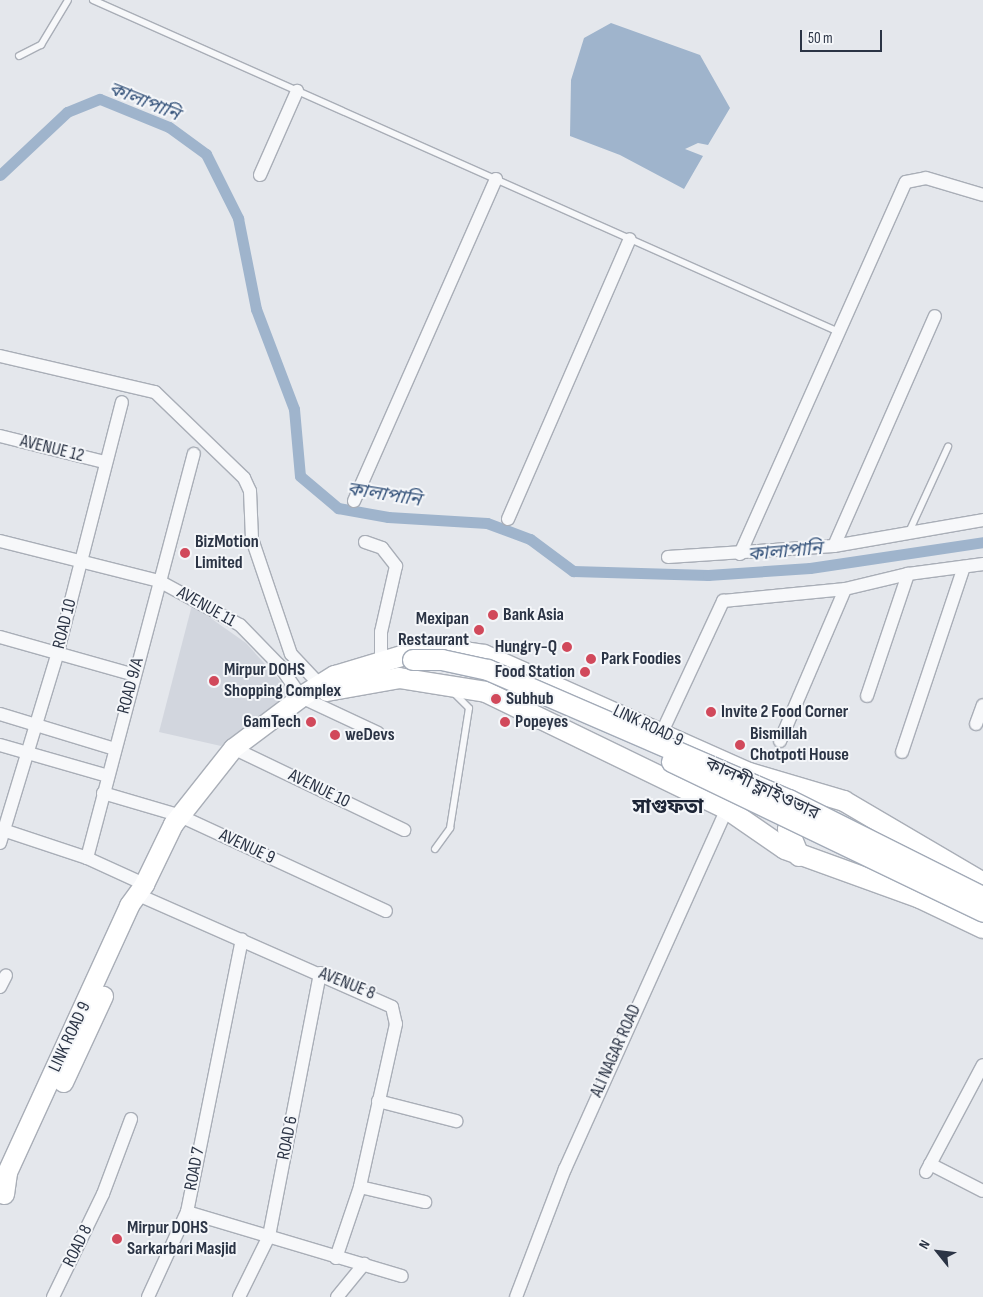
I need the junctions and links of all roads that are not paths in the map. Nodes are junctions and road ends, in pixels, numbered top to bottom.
1 (68, 0) edge
2 (94, 0) edge
3 (19, 56) dead end
4 (297, 91) junction
5 (260, 175) dead end
6 (496, 179) junction
7 (983, 195) edge
8 (630, 239) junction
9 (935, 316) dead end
10 (839, 332) junction
11 (0, 356) edge
12 (122, 402) dead end
13 (0, 436) edge
14 (948, 447) dead end
15 (194, 454) dead end
16 (104, 462) junction
17 (354, 501) dead end
18 (508, 519) dead end
19 (983, 519) edge
20 (908, 533) junction
21 (0, 541) edge
22 (365, 542) dead end
23 (834, 546) junction
24 (740, 554) junction
25 (668, 557) dead end
26 (81, 560) junction
27 (983, 564) edge
28 (964, 567) junction
29 (908, 574) junction
30 (159, 581) junction
31 (845, 589) junction
32 (0, 637) edge
33 (57, 655) junction
34 (386, 660) junction
35 (424, 670) junction
36 (134, 675) junction
37 (320, 685) junction
38 (867, 696) dead end
39 (301, 697) junction
40 (983, 705) edge
41 (0, 714) edge
42 (976, 724) dead end
43 (37, 725) junction
44 (662, 732) junction
45 (378, 733) dead end
46 (780, 741) dead end
47 (0, 745) edge
48 (234, 748) junction
49 (115, 749) junction
50 (30, 752) junction
51 (902, 752) dead end
52 (108, 776) junction
53 (103, 792) junction
54 (821, 792) junction
55 (727, 810) junction
56 (178, 815) junction
57 (2, 829) edge
58 (404, 830) dead end
59 (0, 843) edge
60 (435, 849) dead end
61 (799, 856) junction
62 (87, 858) junction
63 (983, 883) edge
64 (144, 891) junction
65 (983, 897) edge
66 (386, 911) dead end
67 (983, 912) edge
68 (983, 928) edge
69 (242, 940) junction
70 (320, 973) junction
71 (6, 975) dead end
72 (0, 987) edge
73 (982, 1067) edge
74 (378, 1101) junction
75 (131, 1119) dead end
76 (456, 1121) dead end
77 (8, 1172) edge
78 (360, 1187) junction
79 (983, 1192) edge
80 (2, 1198) edge
81 (425, 1202) dead end
82 (187, 1212) junction
83 (269, 1236) junction
84 (336, 1258) junction
85 (364, 1264) junction
86 (402, 1276) dead end
87 (53, 1297) edge
88 (148, 1297) edge
89 (239, 1297) edge
90 (337, 1297) edge
91 (516, 1297) edge

1 - 3 lane
2 - 4 lane
4 - 5 street
4 - 6 lane
6 - 8 lane
6 - 17 street
7 - 10 street
8 - 10 lane
8 - 18 street
9 - 23 street
10 - 24 street
11 - 37 street
12 - 16 street, ROAD 10
13 - 16 street, AVENUE 12
14 - 20 lane
15 - 30 street, ROAD 9/A
16 - 26 street, ROAD 10
19 - 20 street
20 - 23 street
21 - 26 street, AVENUE 11
22 - 34 street
23 - 24 street
24 - 25 street
26 - 30 street, AVENUE 11
26 - 33 street, ROAD 10
27 - 28 street
28 - 29 street
28 - 51 street
29 - 31 street
29 - 38 street
30 - 36 street, ROAD 9/A
30 - 39 street, AVENUE 11
31 - 44 street
31 - 46 street
32 - 33 street
33 - 36 street
33 - 43 street, ROAD 10
34 - 35 main road, কালশী ফ্লাইওভার
34 - 37 main road, LINK ROAD 9
34 - 44 main road, LINK ROAD 9
35 - 39 main road, LINK ROAD 9
35 - 55 main road
35 - 60 lane
35 - 65 main road, কালশী ফ্লাইওভার, bridge
35 - 67 main road, bridge
36 - 49 street, ROAD 9/A
37 - 39 main road, LINK ROAD 9
39 - 45 street
39 - 48 main road, LINK ROAD 9
40 - 42 street
41 - 43 street
43 - 49 street
43 - 50 street, ROAD 10
44 - 54 main road, LINK ROAD 9
47 - 50 street
48 - 56 main road, LINK ROAD 9
48 - 58 street, AVENUE 10
49 - 52 street, ROAD 9/A
50 - 52 street
50 - 57 street, ROAD 10
52 - 53 street, ROAD 9/A
53 - 56 street, AVENUE 9
53 - 62 street, ROAD 9/A
54 - 61 main road
54 - 63 main road, LINK ROAD 9
55 - 61 main road
55 - 91 street, ALI NAGAR ROAD
56 - 64 main road, LINK ROAD 9
56 - 66 street, AVENUE 9
57 - 59 street, ROAD 10
57 - 62 street
61 - 68 main road
62 - 64 street
64 - 69 street, AVENUE 8
64 - 77 main road, LINK ROAD 9
69 - 70 street, AVENUE 8
69 - 82 street, ROAD 7
70 - 74 street, AVENUE 8
70 - 83 street, ROAD 6
71 - 72 street
73 - 79 street
74 - 76 street
74 - 78 street, AVENUE 8
75 - 87 street, ROAD 8
77 - 80 main road, LINK ROAD 9
78 - 81 street
78 - 84 street, AVENUE 8
82 - 83 street
82 - 88 street, ROAD 7
83 - 84 street
83 - 89 street, ROAD 6
84 - 85 street
85 - 86 street
85 - 90 street

